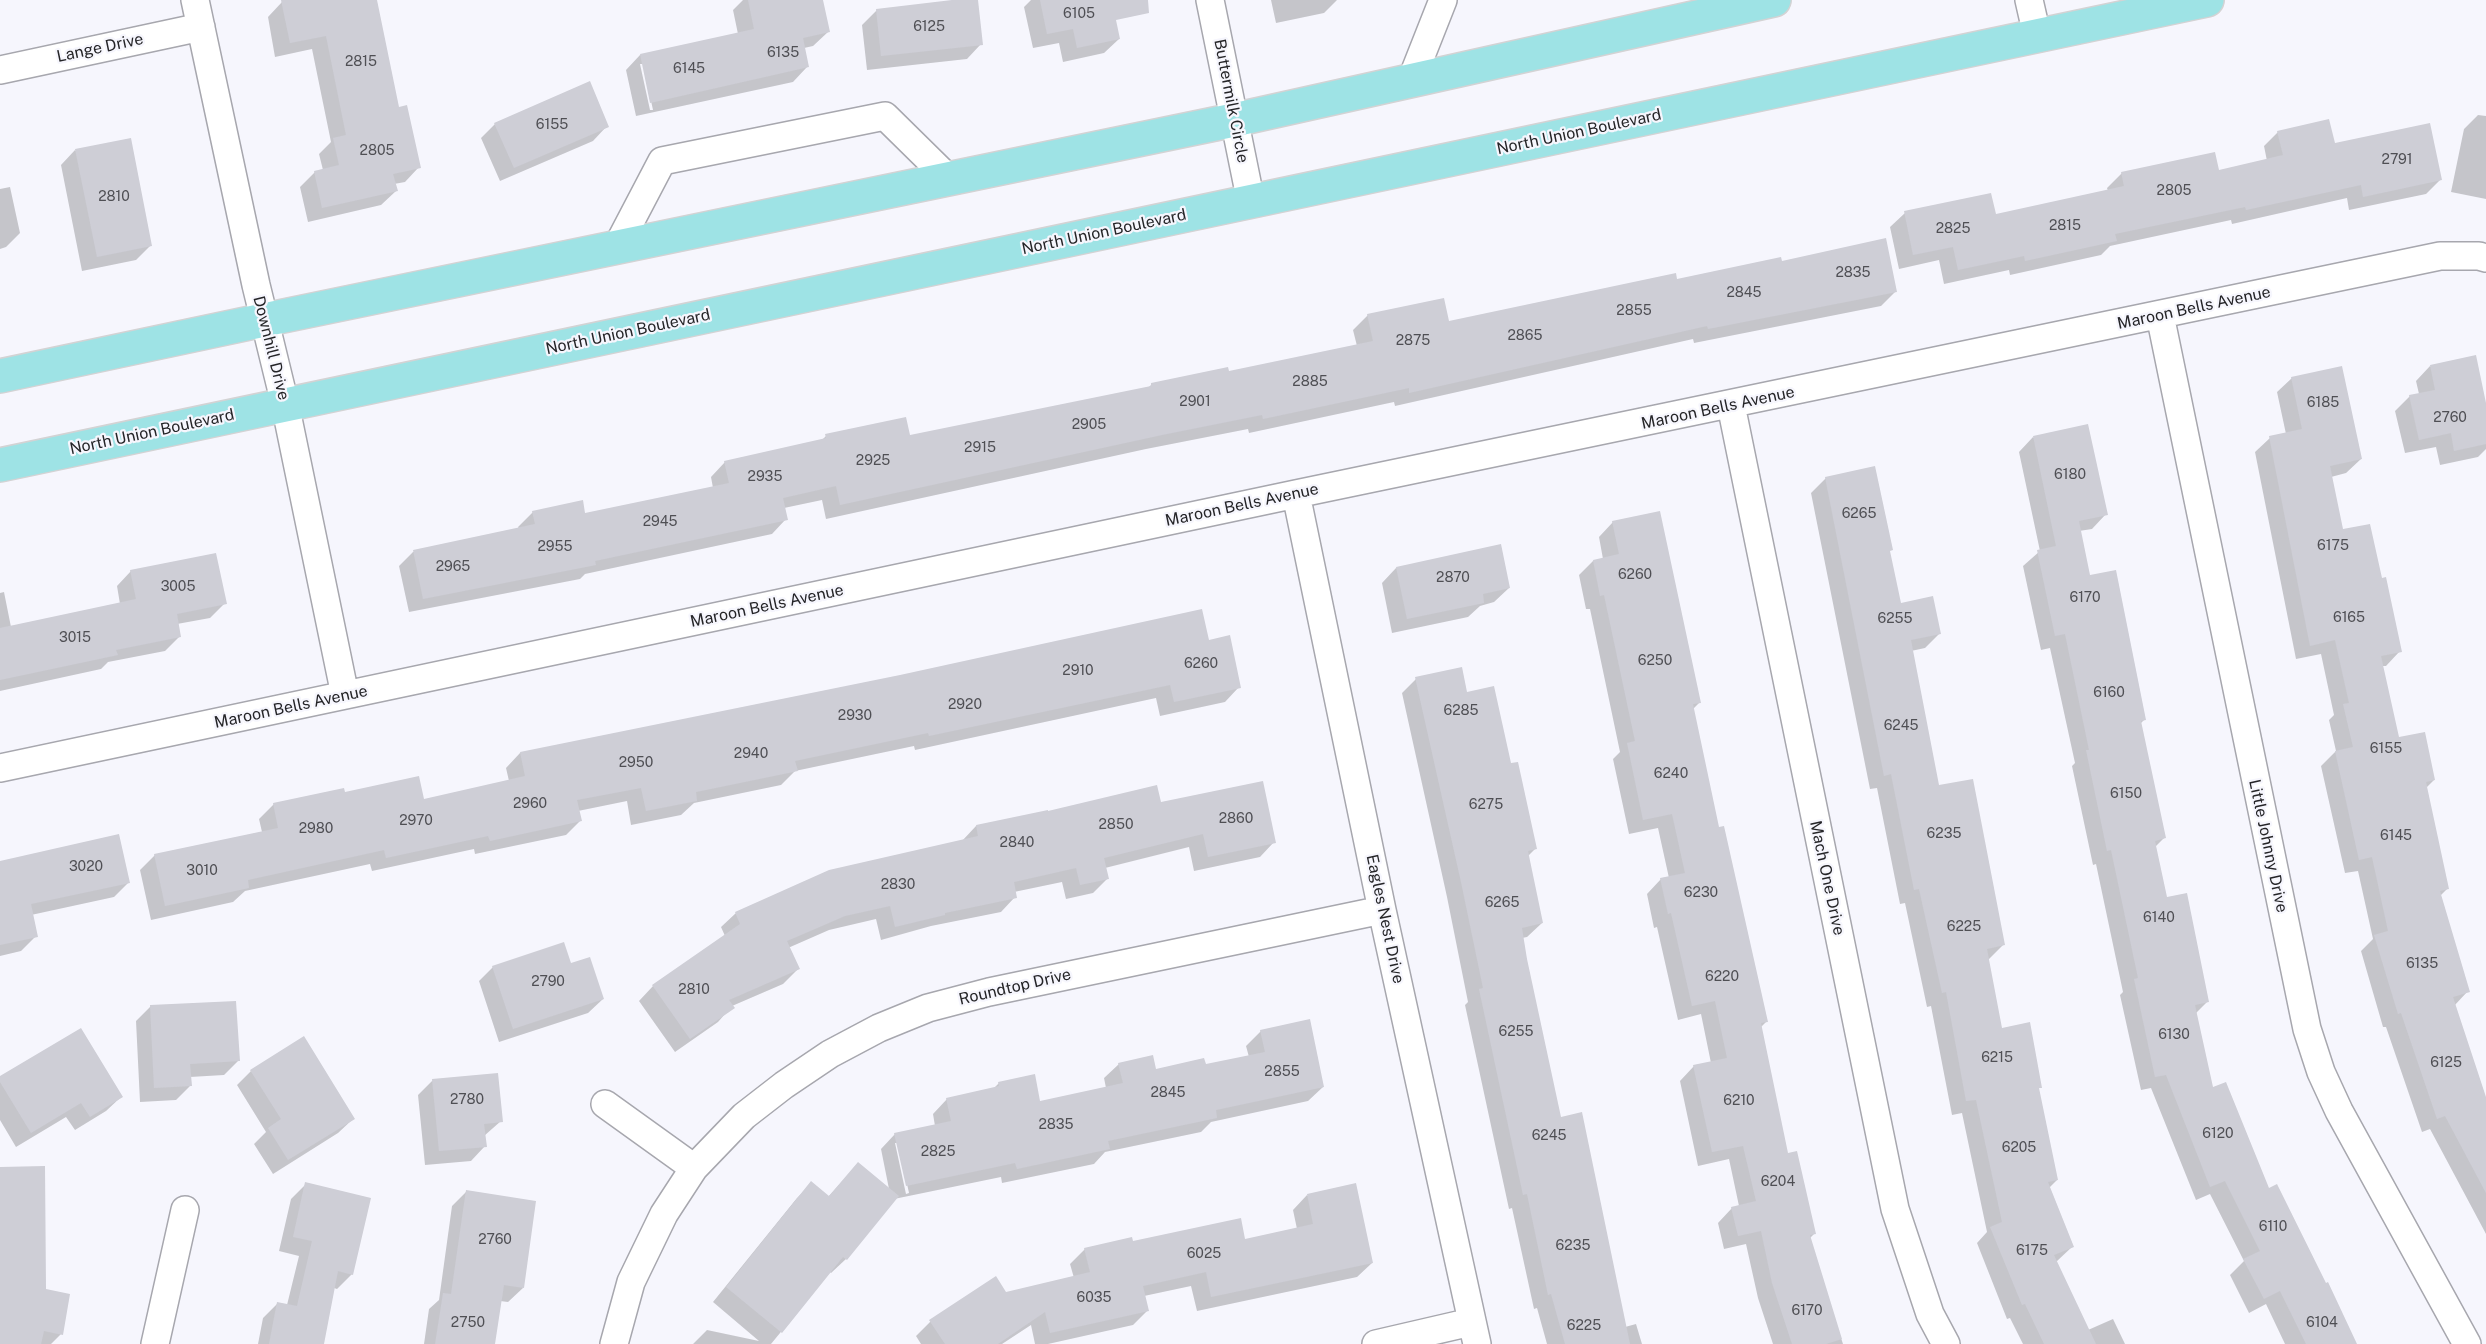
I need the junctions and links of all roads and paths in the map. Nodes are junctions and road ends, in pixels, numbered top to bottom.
1 (195, 0) edge
2 (1210, 0) edge
3 (1443, 0) edge
4 (1774, 0) edge
5 (2029, 0) edge
6 (2208, 0) edge
7 (201, 27) junction
8 (2037, 35) junction
9 (0, 70) edge
10 (1411, 81) junction
11 (1234, 120) junction
12 (949, 179) junction
13 (1251, 202) junction
14 (617, 247) junction
15 (2486, 258) edge
16 (2160, 315) junction
17 (264, 320) junction
18 (0, 376) edge
19 (285, 404) junction
20 (1731, 405) junction
21 (0, 465) edge
22 (1296, 494) junction
23 (345, 696) junction
24 (0, 768) edge
25 (1382, 910) junction
26 (605, 1104) dead end
27 (694, 1168) junction
28 (185, 1210) dead end
29 (1474, 1333) edge
30 (155, 1344) edge
31 (614, 1344) edge
32 (1376, 1344) edge
33 (1946, 1344) edge
34 (2467, 1344) edge

1 - 7 street, Downhill Drive
2 - 11 street, Buttermilk Circle
3 - 10 street
4 - 10 main road
5 - 8 street
6 - 8 main road, North Union Boulevard
7 - 9 street, Lange Drive
7 - 17 street, Downhill Drive
8 - 13 main road, North Union Boulevard
10 - 11 main road
11 - 12 main road
11 - 13 street, Buttermilk Circle
12 - 14 main road
12 - 14 street
13 - 19 main road, North Union Boulevard
14 - 17 main road
15 - 16 street, Maroon Bells Avenue
16 - 20 street, Maroon Bells Avenue
16 - 34 street, Little Johnny Drive
17 - 18 main road
17 - 19 street, Downhill Drive
19 - 21 main road, North Union Boulevard
19 - 23 street, Downhill Drive
20 - 22 street, Maroon Bells Avenue
20 - 33 street, Mach One Drive
22 - 23 street, Maroon Bells Avenue
22 - 25 street, Eagles Nest Drive
23 - 24 street, Maroon Bells Avenue
25 - 27 street, Roundtop Drive
25 - 29 street, Eagles Nest Drive
26 - 27 street
27 - 31 street, Roundtop Drive
28 - 30 street
29 - 32 street

